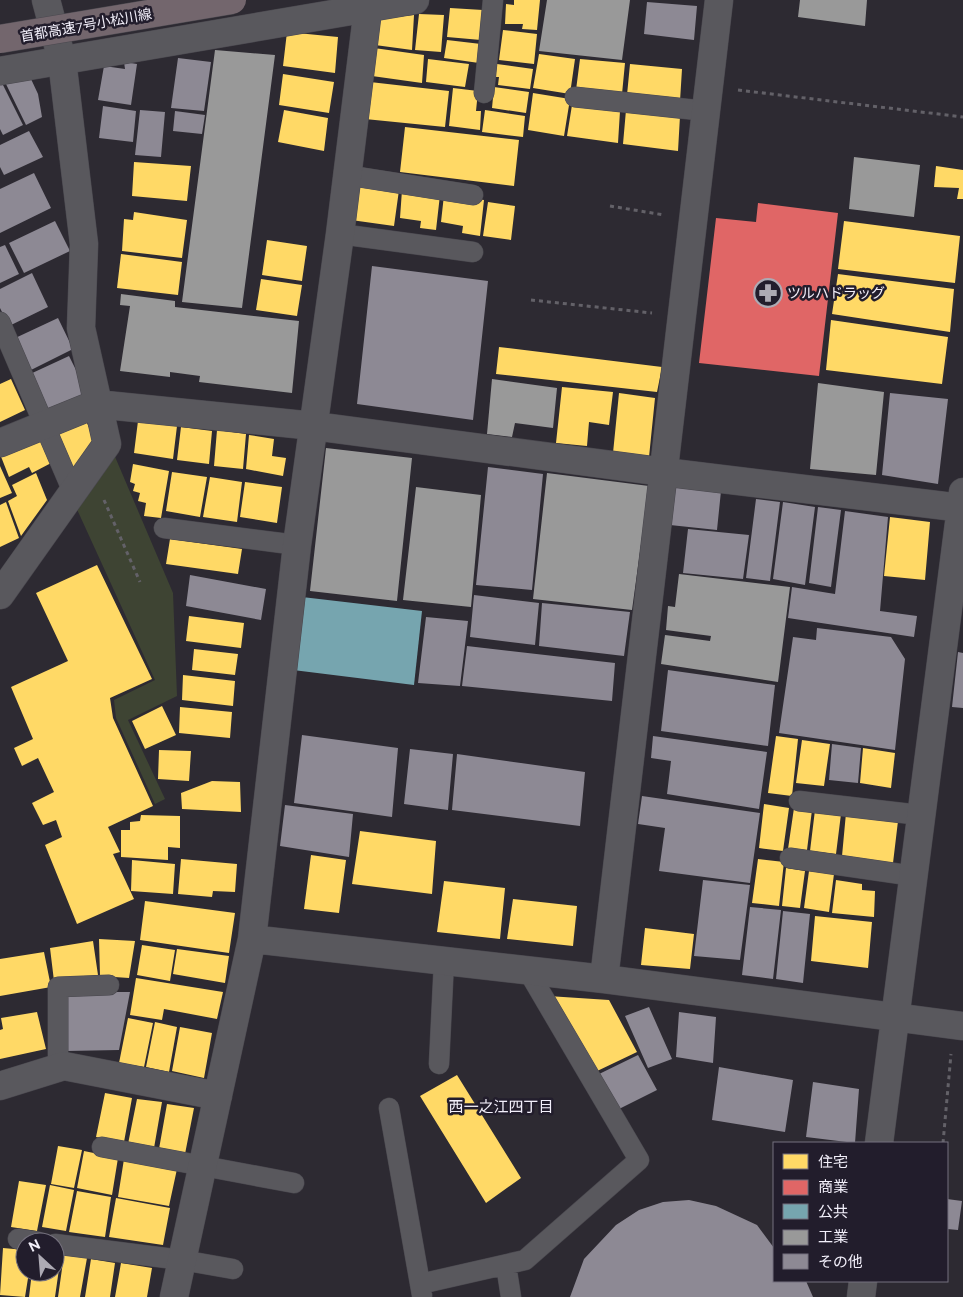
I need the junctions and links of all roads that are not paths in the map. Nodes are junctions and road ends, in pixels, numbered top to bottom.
1 (46, 0) edge
2 (232, 0) edge
3 (415, 0) edge
4 (493, 0) edge
5 (719, 0) edge
6 (369, 4) edge
7 (0, 39) edge
8 (62, 60) junction
9 (0, 71) edge
10 (484, 93) dead end
11 (575, 96) dead end
12 (708, 99) junction
13 (346, 176) junction
14 (473, 194) dead end
15 (340, 234) junction
16 (473, 252) dead end
17 (0, 322) edge
18 (96, 404) junction
19 (43, 426) junction
20 (314, 426) junction
21 (0, 443) edge
22 (664, 472) junction
23 (73, 492) junction
24 (962, 502) edge
25 (164, 528) dead end
26 (297, 545) junction
27 (0, 595) edge
28 (799, 801) dead end
29 (920, 815) junction
30 (790, 858) dead end
31 (914, 876) junction
32 (252, 939) junction
33 (444, 961) junction
34 (528, 971) junction
35 (604, 980) junction
36 (108, 985) dead end
37 (894, 1016) junction
38 (958, 1026) edge
39 (439, 1064) dead end
40 (58, 1068) junction
41 (0, 1086) edge
42 (218, 1096) junction
43 (389, 1108) dead end
44 (879, 1142) edge
45 (102, 1147) dead end
46 (202, 1166) junction
47 (294, 1183) dead end
48 (65, 1245) edge
49 (182, 1260) junction
50 (506, 1265) junction
51 (233, 1269) dead end
52 (863, 1282) edge
53 (421, 1290) edge
54 (174, 1297) edge
55 (511, 1297) edge
56 (861, 1297) edge

1 - 8 street
2 - 7 highway, 首都高速7号小松川線, bridge
3 - 6 street
4 - 10 lane
5 - 12 street
6 - 8 street
6 - 13 street
8 - 9 street
8 - 18 street
11 - 12 lane
12 - 22 street
13 - 14 lane
13 - 15 street
15 - 16 lane
15 - 20 street
17 - 19 lane
18 - 19 street
18 - 20 street
18 - 23 street
19 - 21 street
19 - 23 lane
20 - 22 street
20 - 26 street
22 - 24 street
22 - 35 street
23 - 27 street
24 - 29 street
25 - 26 lane
26 - 32 street
28 - 29 lane
29 - 31 street
30 - 31 lane
31 - 37 street
32 - 33 street
32 - 42 street
33 - 34 street
33 - 39 lane
34 - 35 street
34 - 50 lane
35 - 37 street
36 - 40 lane
37 - 38 street
37 - 44 street
40 - 41 street
40 - 42 street
42 - 46 street
43 - 53 lane
45 - 46 lane
46 - 47 lane
46 - 49 street
48 - 49 lane
49 - 51 lane
49 - 54 street
50 - 53 lane
50 - 55 lane
52 - 56 street

